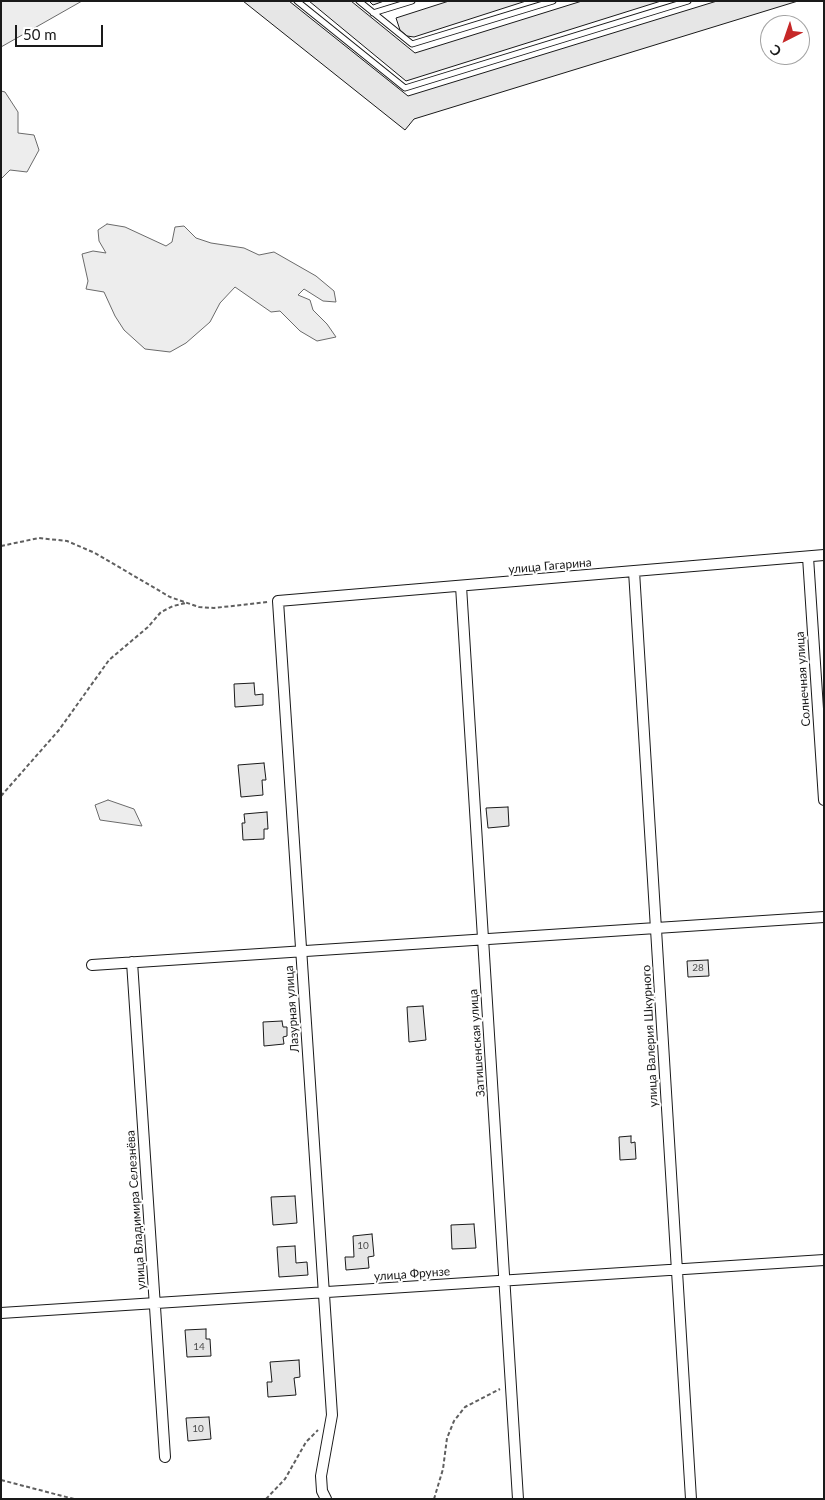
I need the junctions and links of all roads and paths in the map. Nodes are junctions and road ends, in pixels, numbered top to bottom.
1 (296, 1) edge
2 (359, 1) edge
3 (412, 1) edge
4 (553, 1) edge
5 (688, 1) edge
6 (374, 13) junction
7 (1, 546) edge
8 (824, 555) edge
9 (808, 557) junction
10 (634, 571) junction
11 (461, 586) junction
12 (278, 601) junction
13 (186, 604) junction
14 (1, 796) edge
15 (824, 800) edge
16 (824, 917) edge
17 (656, 928) junction
18 (483, 938) junction
19 (301, 950) junction
20 (132, 962) junction
21 (92, 965) dead end
22 (824, 1260) edge
23 (677, 1269) junction
24 (504, 1280) junction
25 (324, 1292) junction
26 (154, 1303) junction
27 (1, 1313) edge
28 (511, 1384) junction
29 (319, 1429) dead end
30 (165, 1457) dead end
31 (1, 1480) edge
32 (74, 1499) edge
33 (266, 1499) edge
34 (326, 1499) edge
35 (434, 1499) edge
36 (518, 1499) edge
37 (691, 1499) edge

1 - 5 lane
2 - 6 lane
3 - 6 lane
4 - 6 lane
7 - 13 path
8 - 9 street, улица Гагарина
9 - 10 street, улица Гагарина
9 - 15 street, Солнечная улица
10 - 11 street, улица Гагарина
10 - 17 street, улица Валерия Шкурного
11 - 12 street, улица Гагарина
11 - 18 street, Затишенская улица
12 - 13 path
12 - 19 street, Лазурная улица
13 - 14 path
16 - 17 street
17 - 18 street
17 - 23 street, улица Валерия Шкурного
18 - 19 street
18 - 24 street, Затишенская улица
19 - 20 street
19 - 25 street, Лазурная улица
20 - 21 street
20 - 26 street, улица Владимира Селезнёва
22 - 23 street, улица Фрунзе
23 - 24 street, улица Фрунзе
23 - 37 street, улица Валерия Шкурного
24 - 25 street, улица Фрунзе
24 - 28 street, Затишенская улица
25 - 26 street, улица Фрунзе
25 - 34 street, Лазурная улица
26 - 27 street, улица Фрунзе
26 - 30 street, улица Владимира Селезнёва
28 - 35 path
28 - 36 street, Затишенская улица
29 - 33 path
31 - 32 path

